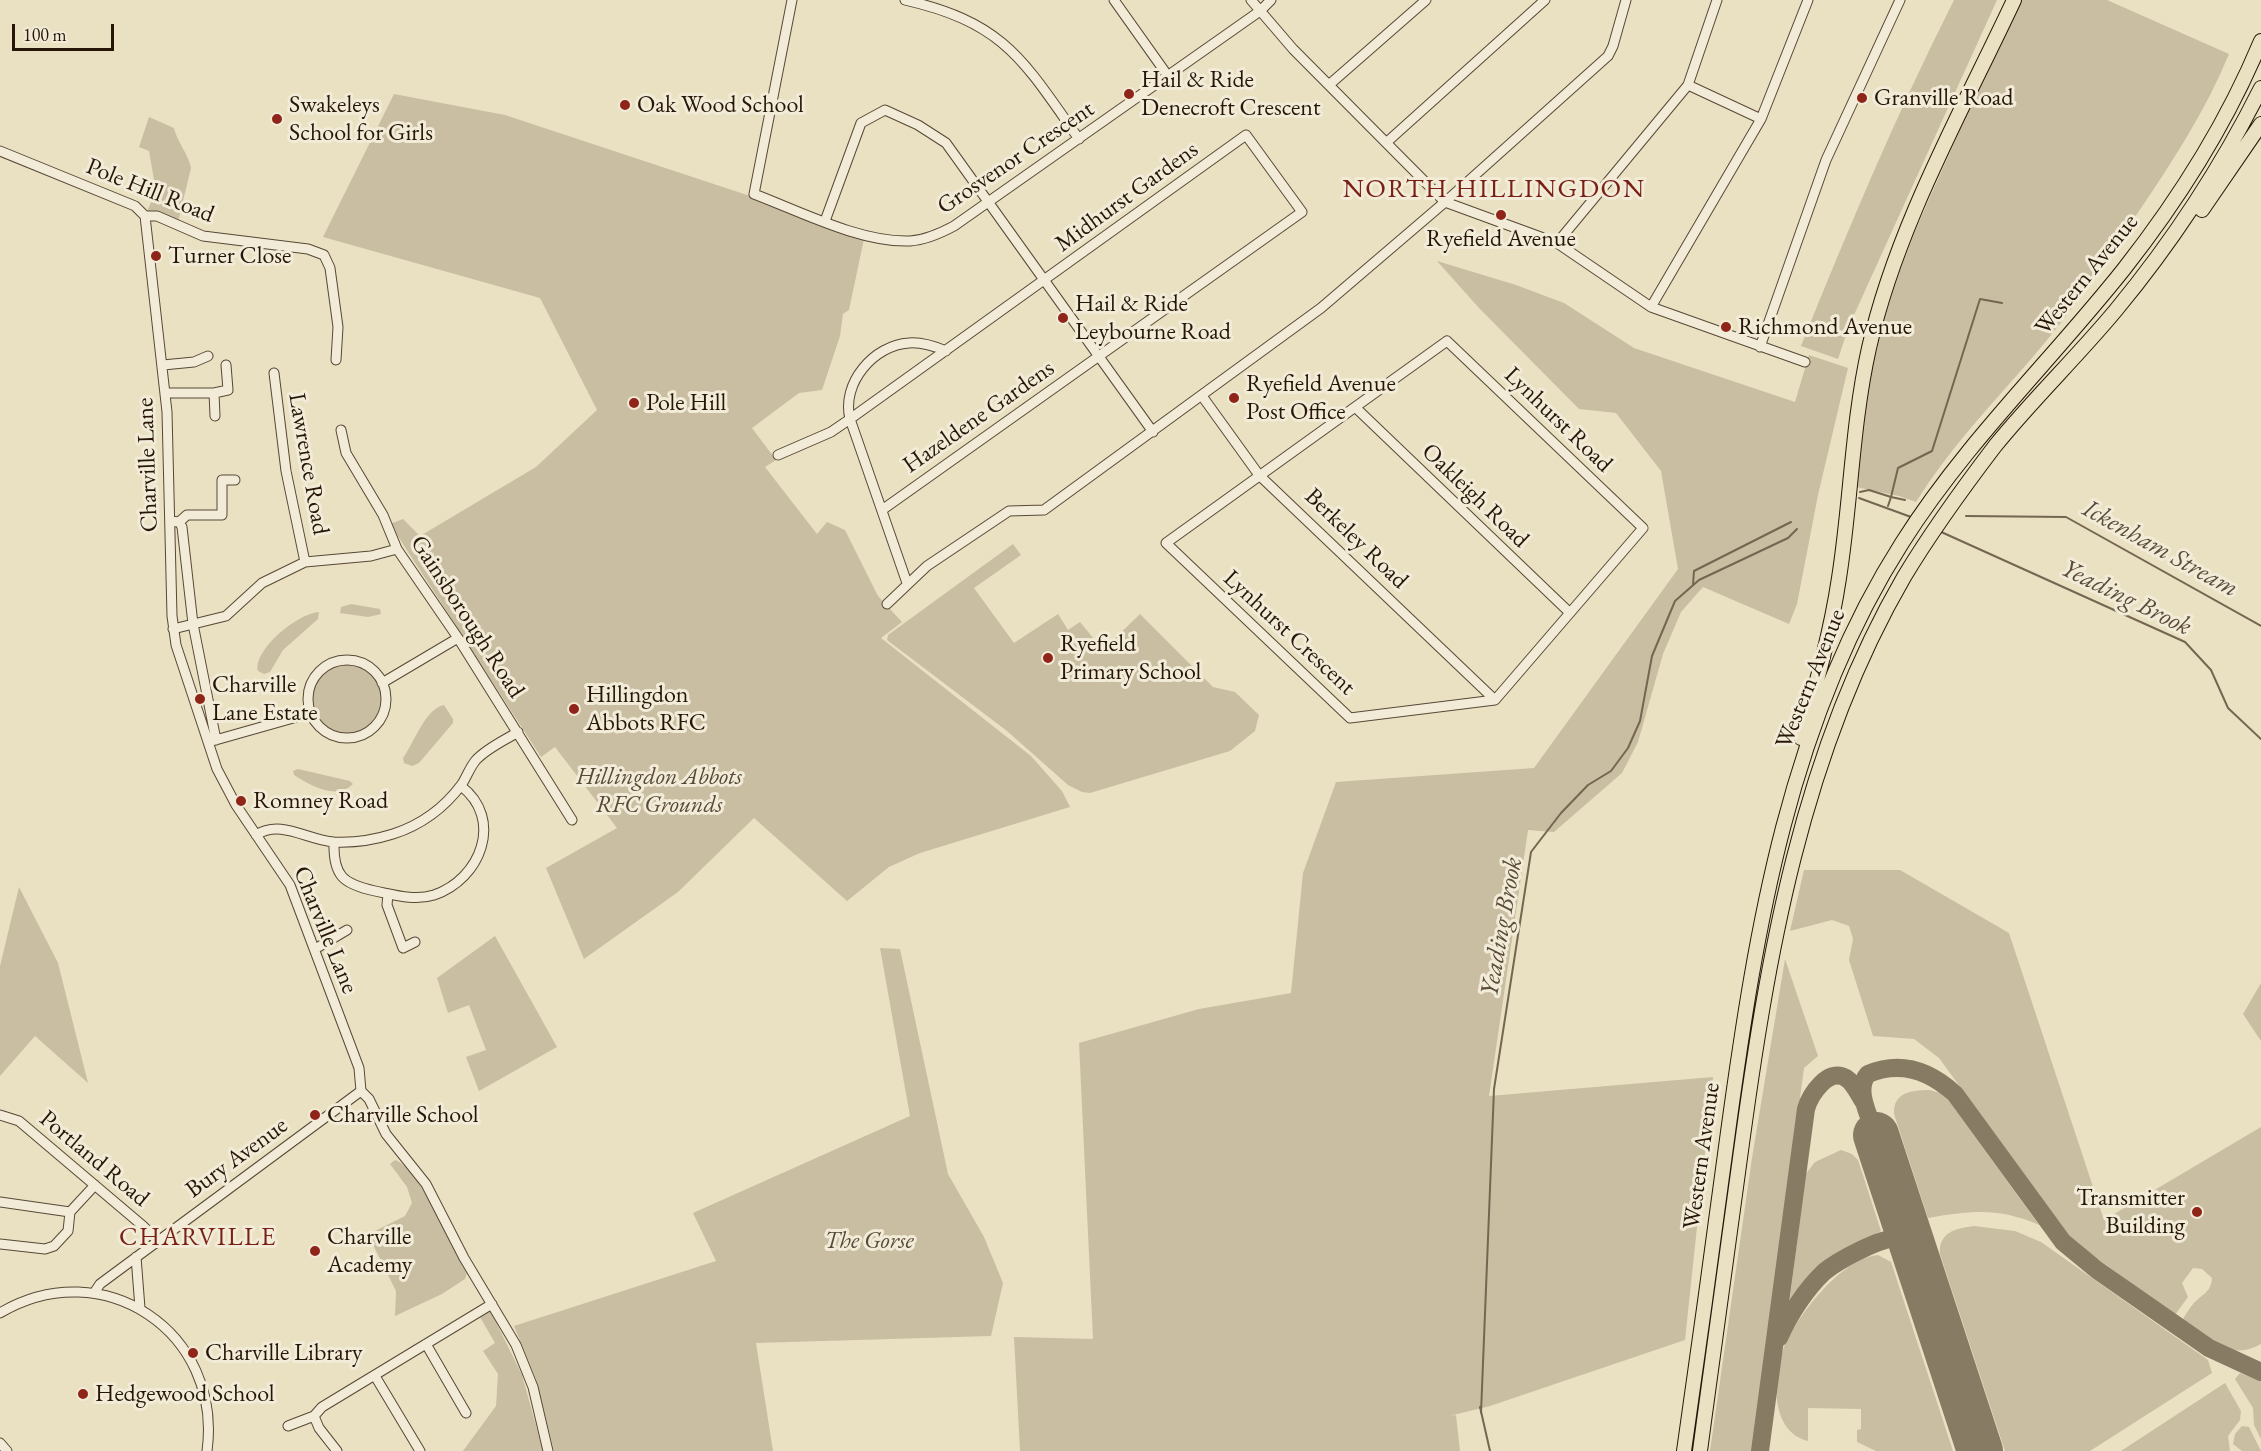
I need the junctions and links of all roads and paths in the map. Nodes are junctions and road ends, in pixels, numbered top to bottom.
1 (792, 0) edge
2 (904, 0) edge
3 (1114, 0) edge
4 (1251, 0) edge
5 (1271, 0) edge
6 (1426, 0) edge
7 (1545, 0) edge
8 (1626, 0) edge
9 (1717, 0) edge
10 (1808, 0) edge
11 (1900, 0) edge
12 (2014, 0) edge
13 (1260, 11) junction
14 (2261, 41) edge
15 (1168, 76) junction
16 (1330, 84) junction
17 (1688, 85) junction
18 (2261, 88) edge
19 (1761, 119) junction
20 (2261, 124) edge
21 (1079, 139) junction
22 (1387, 142) junction
23 (0, 151) edge
24 (990, 202) junction
25 (1445, 202) junction
26 (145, 216) junction
27 (825, 221) junction
28 (1557, 243) junction
29 (2141, 279) junction
30 (1044, 280) junction
31 (1652, 307) junction
32 (1760, 347) junction
33 (946, 351) junction
34 (208, 356) dead end
35 (1099, 357) junction
36 (336, 360) dead end
37 (1805, 362) dead end
38 (163, 365) junction
39 (226, 365) dead end
40 (274, 373) dead end
41 (166, 393) junction
42 (214, 393) junction
43 (1202, 396) junction
44 (1355, 407) junction
45 (215, 416) dead end
46 (850, 419) junction
47 (341, 430) dead end
48 (1153, 432) junction
49 (778, 455) dead end
50 (1259, 475) junction
51 (235, 480) dead end
52 (882, 510) junction
53 (175, 522) junction
54 (397, 549) junction
55 (305, 562) junction
56 (907, 583) junction
57 (887, 604) dead end
58 (1569, 612) junction
59 (193, 624) junction
60 (173, 629) junction
61 (458, 638) junction
62 (382, 683) junction
63 (1495, 700) junction
64 (311, 713) junction
65 (518, 732) junction
66 (212, 741) junction
67 (460, 786) junction
68 (572, 820) dead end
69 (256, 835) junction
70 (334, 842) junction
71 (1770, 874) junction
72 (388, 894) junction
73 (346, 930) dead end
74 (415, 942) dead end
75 (315, 949) junction
76 (362, 1091) junction
77 (0, 1115) edge
78 (95, 1185) junction
79 (0, 1203) edge
80 (70, 1212) junction
81 (158, 1241) junction
82 (0, 1244) edge
83 (136, 1257) junction
84 (94, 1293) junction
85 (492, 1304) junction
86 (140, 1308) junction
87 (0, 1313) edge
88 (426, 1344) junction
89 (375, 1376) junction
90 (466, 1413) dead end
91 (314, 1416) junction
92 (288, 1426) dead end
93 (0, 1443) edge
94 (7, 1451) edge
95 (207, 1451) edge
96 (337, 1451) edge
97 (420, 1451) edge
98 (548, 1451) edge
99 (1684, 1451) edge
100 (1700, 1451) edge

1 - 27 street, Grosvenor Crescent
2 - 21 street
3 - 15 street
4 - 13 street
5 - 13 street, Grosvenor Crescent
6 - 16 street
7 - 22 street
8 - 25 street
9 - 17 street
10 - 19 street
11 - 32 street
12 - 71 highway
13 - 15 street, Grosvenor Crescent
13 - 16 street
14 - 71 highway, Western Avenue
15 - 21 street, Grosvenor Crescent
16 - 22 street
17 - 19 street
17 - 28 street
18 - 29 highway, Western Avenue
19 - 31 street
20 - 29 highway
21 - 24 street, Grosvenor Crescent
22 - 25 street
23 - 26 street, Pole Hill Road
24 - 27 street, Grosvenor Crescent
24 - 27 street
24 - 30 street
25 - 28 street
25 - 43 street
26 - 36 street, Pole Hill Road
26 - 38 street, Charville Lane
28 - 31 street
29 - 100 highway, Western Avenue
30 - 33 street
30 - 35 street
30 - 35 street, Midhurst Gardens
31 - 32 street
32 - 37 street
33 - 46 street
33 - 46 street
34 - 38 street
35 - 48 street
35 - 52 street, Hazeldene Gardens
38 - 41 street, Charville Lane
39 - 42 street
40 - 55 street, Lawrence Road
41 - 42 street
41 - 53 street, Charville Lane
42 - 45 street
43 - 48 street
43 - 50 street, Berkeley Road
44 - 50 street
44 - 58 street, Oakleigh Road
44 - 58 street, Lynhurst Road
46 - 49 street
46 - 52 street
47 - 54 street, Gainsborough Road
48 - 56 street
50 - 63 street, Berkeley Road
50 - 63 street, Lynhurst Crescent
51 - 53 street
52 - 56 street
53 - 59 street
53 - 60 street, Charville Lane
54 - 55 street
54 - 61 street, Gainsborough Road
55 - 59 street
56 - 57 street
58 - 63 street
59 - 60 street
59 - 66 street
60 - 66 street, Charville Lane
61 - 62 street
61 - 65 street, Gainsborough Road
62 - 64 street
62 - 64 street
64 - 66 street
65 - 67 street
65 - 68 street, Gainsborough Road
66 - 69 street, Charville Lane
67 - 70 street
67 - 72 street
69 - 70 street
69 - 75 street, Charville Lane
70 - 72 street
71 - 99 highway, Western Avenue
72 - 74 street
73 - 75 street
75 - 76 street, Charville Lane
76 - 81 street, Bury Avenue
76 - 85 street, Charville Lane
77 - 78 street, Portland Road
78 - 80 street
78 - 81 street, Portland Road
79 - 80 street
80 - 82 street
81 - 83 street, Bury Avenue
83 - 84 street, Bury Avenue
83 - 86 street
84 - 86 street
84 - 87 street
85 - 88 street
85 - 98 street, Charville Lane
86 - 95 street
88 - 89 street
88 - 90 street
89 - 91 street
89 - 97 street
91 - 92 street
91 - 96 street
93 - 94 street

